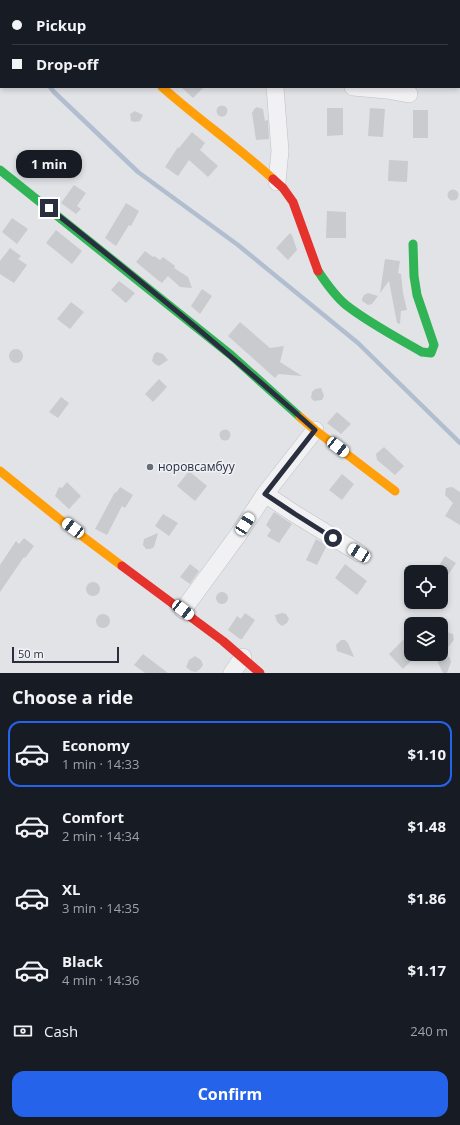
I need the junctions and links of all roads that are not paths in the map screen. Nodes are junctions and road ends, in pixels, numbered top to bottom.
1 (163, 88) edge
2 (275, 88) edge
3 (364, 88) edge
4 (409, 94) dead end
5 (0, 170) edge
6 (277, 182) junction
7 (413, 244) dead end
8 (315, 430) junction
9 (0, 471) edge
10 (395, 492) dead end
11 (265, 494) junction
12 (359, 553) dead end
13 (183, 610) junction
14 (243, 657) junction
15 (232, 673) edge
16 (260, 673) edge

1 - 6 street
2 - 6 street
3 - 4 street
5 - 8 street
6 - 7 street
8 - 10 street
8 - 11 street
9 - 13 street
11 - 12 street
11 - 13 street
13 - 14 street
14 - 15 street
14 - 16 street

